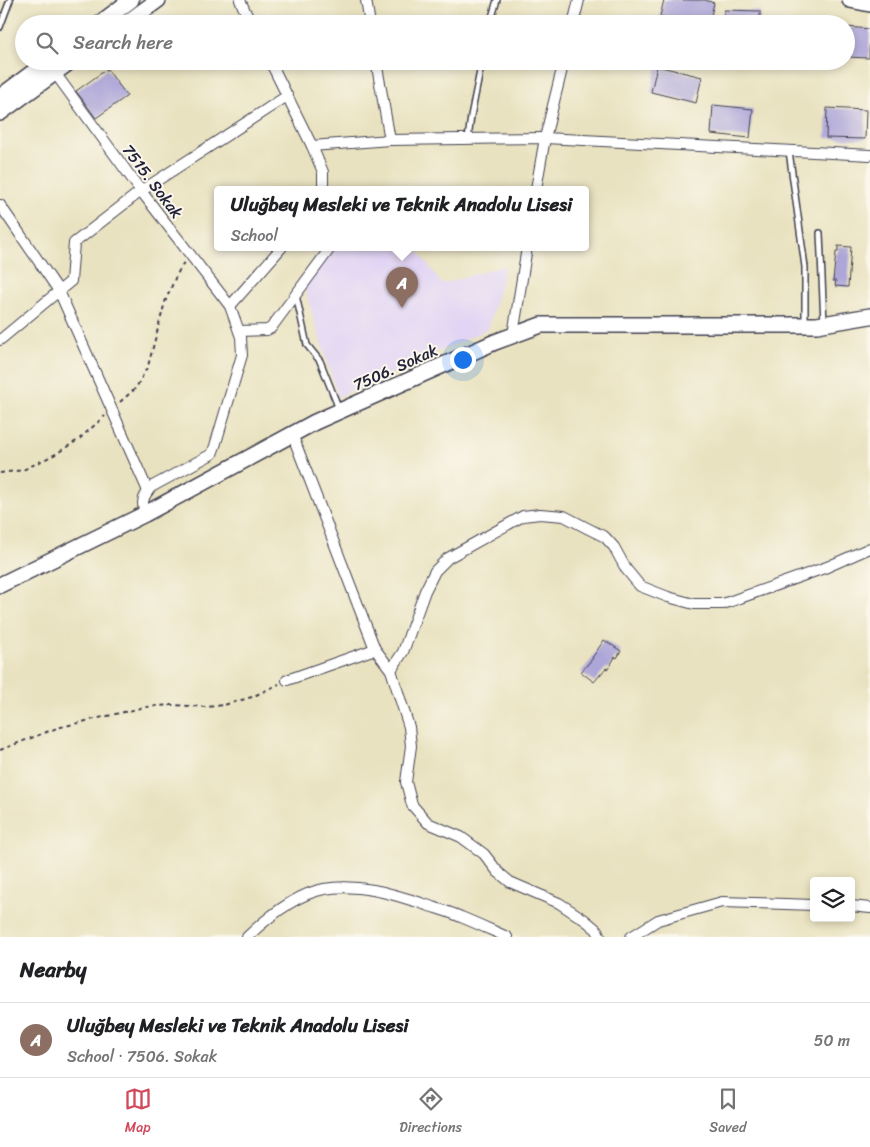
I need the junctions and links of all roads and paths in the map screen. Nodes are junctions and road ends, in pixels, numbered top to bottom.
1 (10, 0) edge
2 (131, 0) edge
3 (158, 0) edge
4 (240, 0) edge
5 (366, 0) edge
6 (497, 0) edge
7 (579, 0) edge
8 (850, 0) edge
9 (870, 4) edge
10 (111, 15) edge
11 (137, 15) edge
12 (247, 15) edge
13 (368, 15) edge
14 (493, 15) edge
15 (575, 15) edge
16 (0, 27) edge
17 (47, 70) edge
18 (49, 70) edge
19 (54, 70) edge
20 (274, 70) edge
21 (378, 70) edge
22 (480, 70) edge
23 (562, 70) edge
24 (287, 96) junction
25 (0, 97) edge
26 (0, 113) edge
27 (545, 138) junction
28 (468, 139) junction
29 (390, 140) junction
30 (312, 146) junction
31 (789, 151) junction
32 (870, 155) edge
33 (323, 186) edge
34 (537, 186) edge
35 (141, 191) junction
36 (0, 204) edge
37 (820, 233) dead end
38 (278, 251) edge
39 (327, 251) edge
40 (526, 251) edge
41 (189, 253) junction
42 (59, 291) junction
43 (296, 294) junction
44 (230, 306) junction
45 (870, 316) edge
46 (824, 324) junction
47 (805, 325) junction
48 (240, 332) junction
49 (513, 335) junction
50 (0, 340) edge
51 (112, 409) junction
52 (340, 410) junction
53 (292, 434) junction
54 (0, 473) edge
55 (148, 490) junction
56 (145, 514) junction
57 (870, 548) edge
58 (0, 585) edge
59 (375, 649) junction
60 (391, 670) junction
61 (287, 680) joint
62 (0, 750) edge
63 (810, 905) edge
64 (855, 906) edge
65 (870, 908) edge
66 (247, 937) edge
67 (506, 937) edge
68 (600, 937) edge
69 (631, 937) edge

1 - 16 lane
2 - 10 street
3 - 11 street
4 - 12 street
5 - 13 street
6 - 14 lane
7 - 15 street
8 - 9 street
17 - 25 street
18 - 26 street
19 - 35 street, 7515. Sokak
20 - 24 street
21 - 29 street
22 - 28 lane
23 - 27 street
24 - 30 street
24 - 35 street
27 - 28 street
27 - 31 street
27 - 34 street
28 - 29 street
29 - 30 street
30 - 33 street
31 - 32 street
31 - 47 lane
35 - 41 street, 7515. Sokak
35 - 42 street
36 - 42 street
37 - 46 lane
38 - 44 street
39 - 43 street
40 - 49 street
41 - 44 street, 7515. Sokak
41 - 51 path
42 - 50 street
42 - 51 street
43 - 48 street
43 - 52 lane
44 - 48 street, 7515. Sokak
45 - 46 street, 7506. Sokak
46 - 47 street, 7506. Sokak
47 - 49 street, 7506. Sokak
48 - 55 street, 7515. Sokak
49 - 52 street, 7506. Sokak
51 - 54 path
51 - 55 street
52 - 53 street, 7506. Sokak
53 - 56 street, 7506. Sokak
53 - 59 street
55 - 56 street
56 - 58 street, 7506. Sokak
57 - 60 street
59 - 60 street
59 - 61 street
60 - 68 street
61 - 62 path
63 - 69 street
64 - 65 street
66 - 67 street

